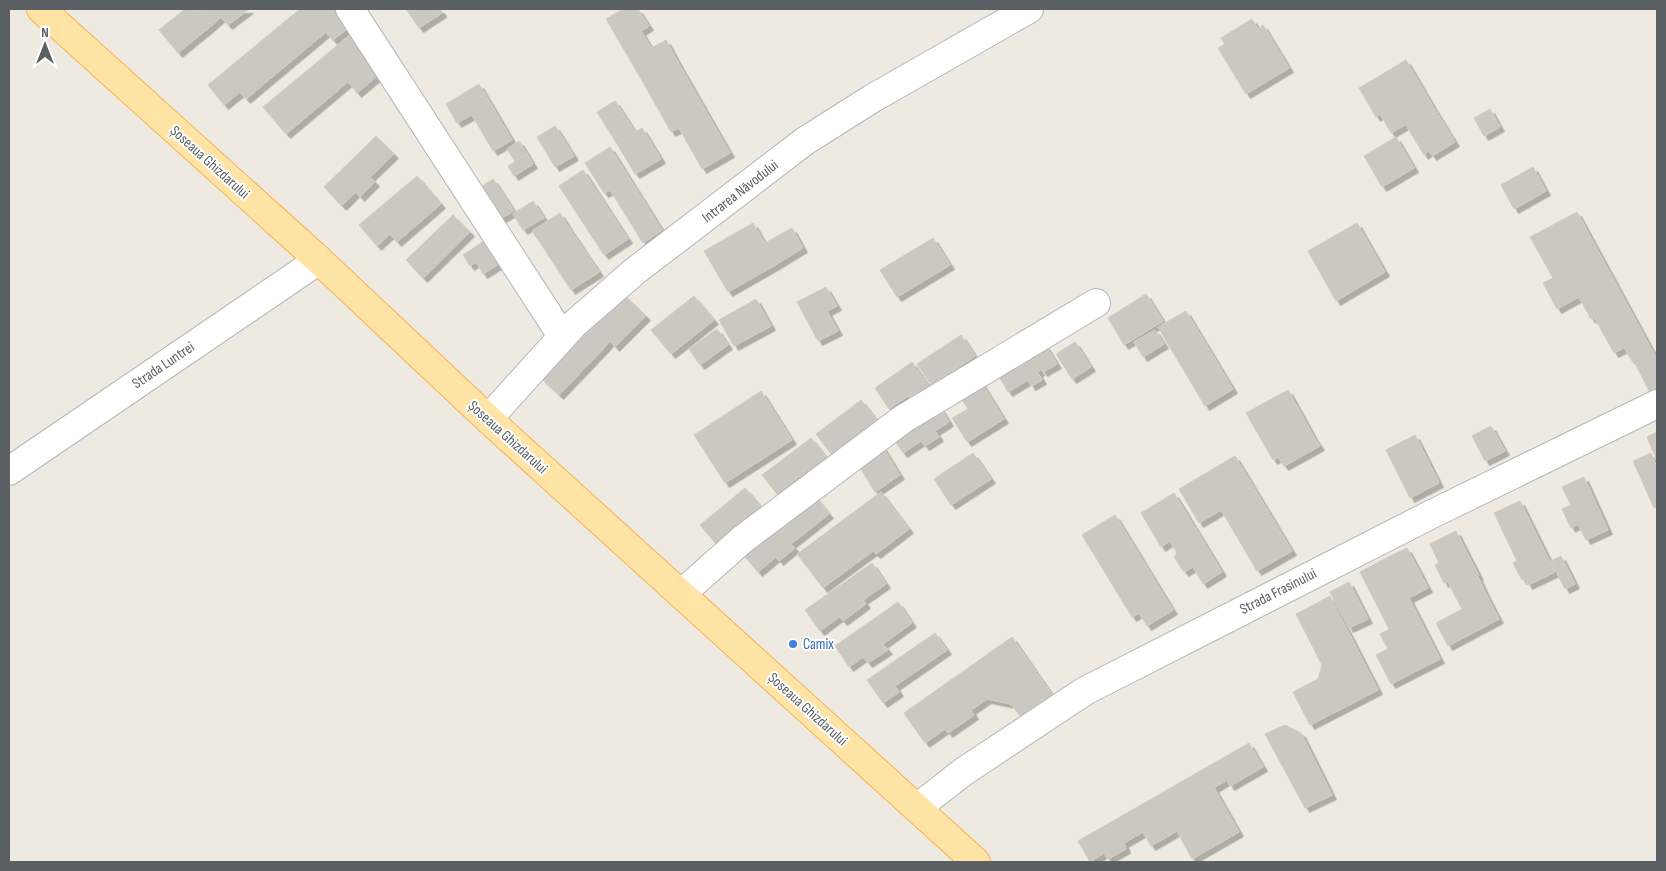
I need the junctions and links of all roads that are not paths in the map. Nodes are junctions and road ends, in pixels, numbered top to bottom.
1 (41, 9) edge
2 (350, 9) edge
3 (1028, 9) edge
4 (319, 260) junction
5 (1096, 303) dead end
6 (562, 336) junction
7 (1657, 404) edge
8 (488, 419) junction
9 (9, 471) edge
10 (681, 594) junction
11 (917, 808) junction
12 (976, 862) edge

1 - 4 main road, Șoseaua Ghizdarului
2 - 6 street
3 - 6 street, Intrarea Năvodului
4 - 8 main road, Șoseaua Ghizdarului
4 - 9 street, Strada Luntrei
5 - 10 street
6 - 8 street, Intrarea Năvodului
7 - 11 street, Strada Frasinului
8 - 10 main road, Șoseaua Ghizdarului
10 - 11 main road, Șoseaua Ghizdarului
11 - 12 main road, Șoseaua Ghizdarului

